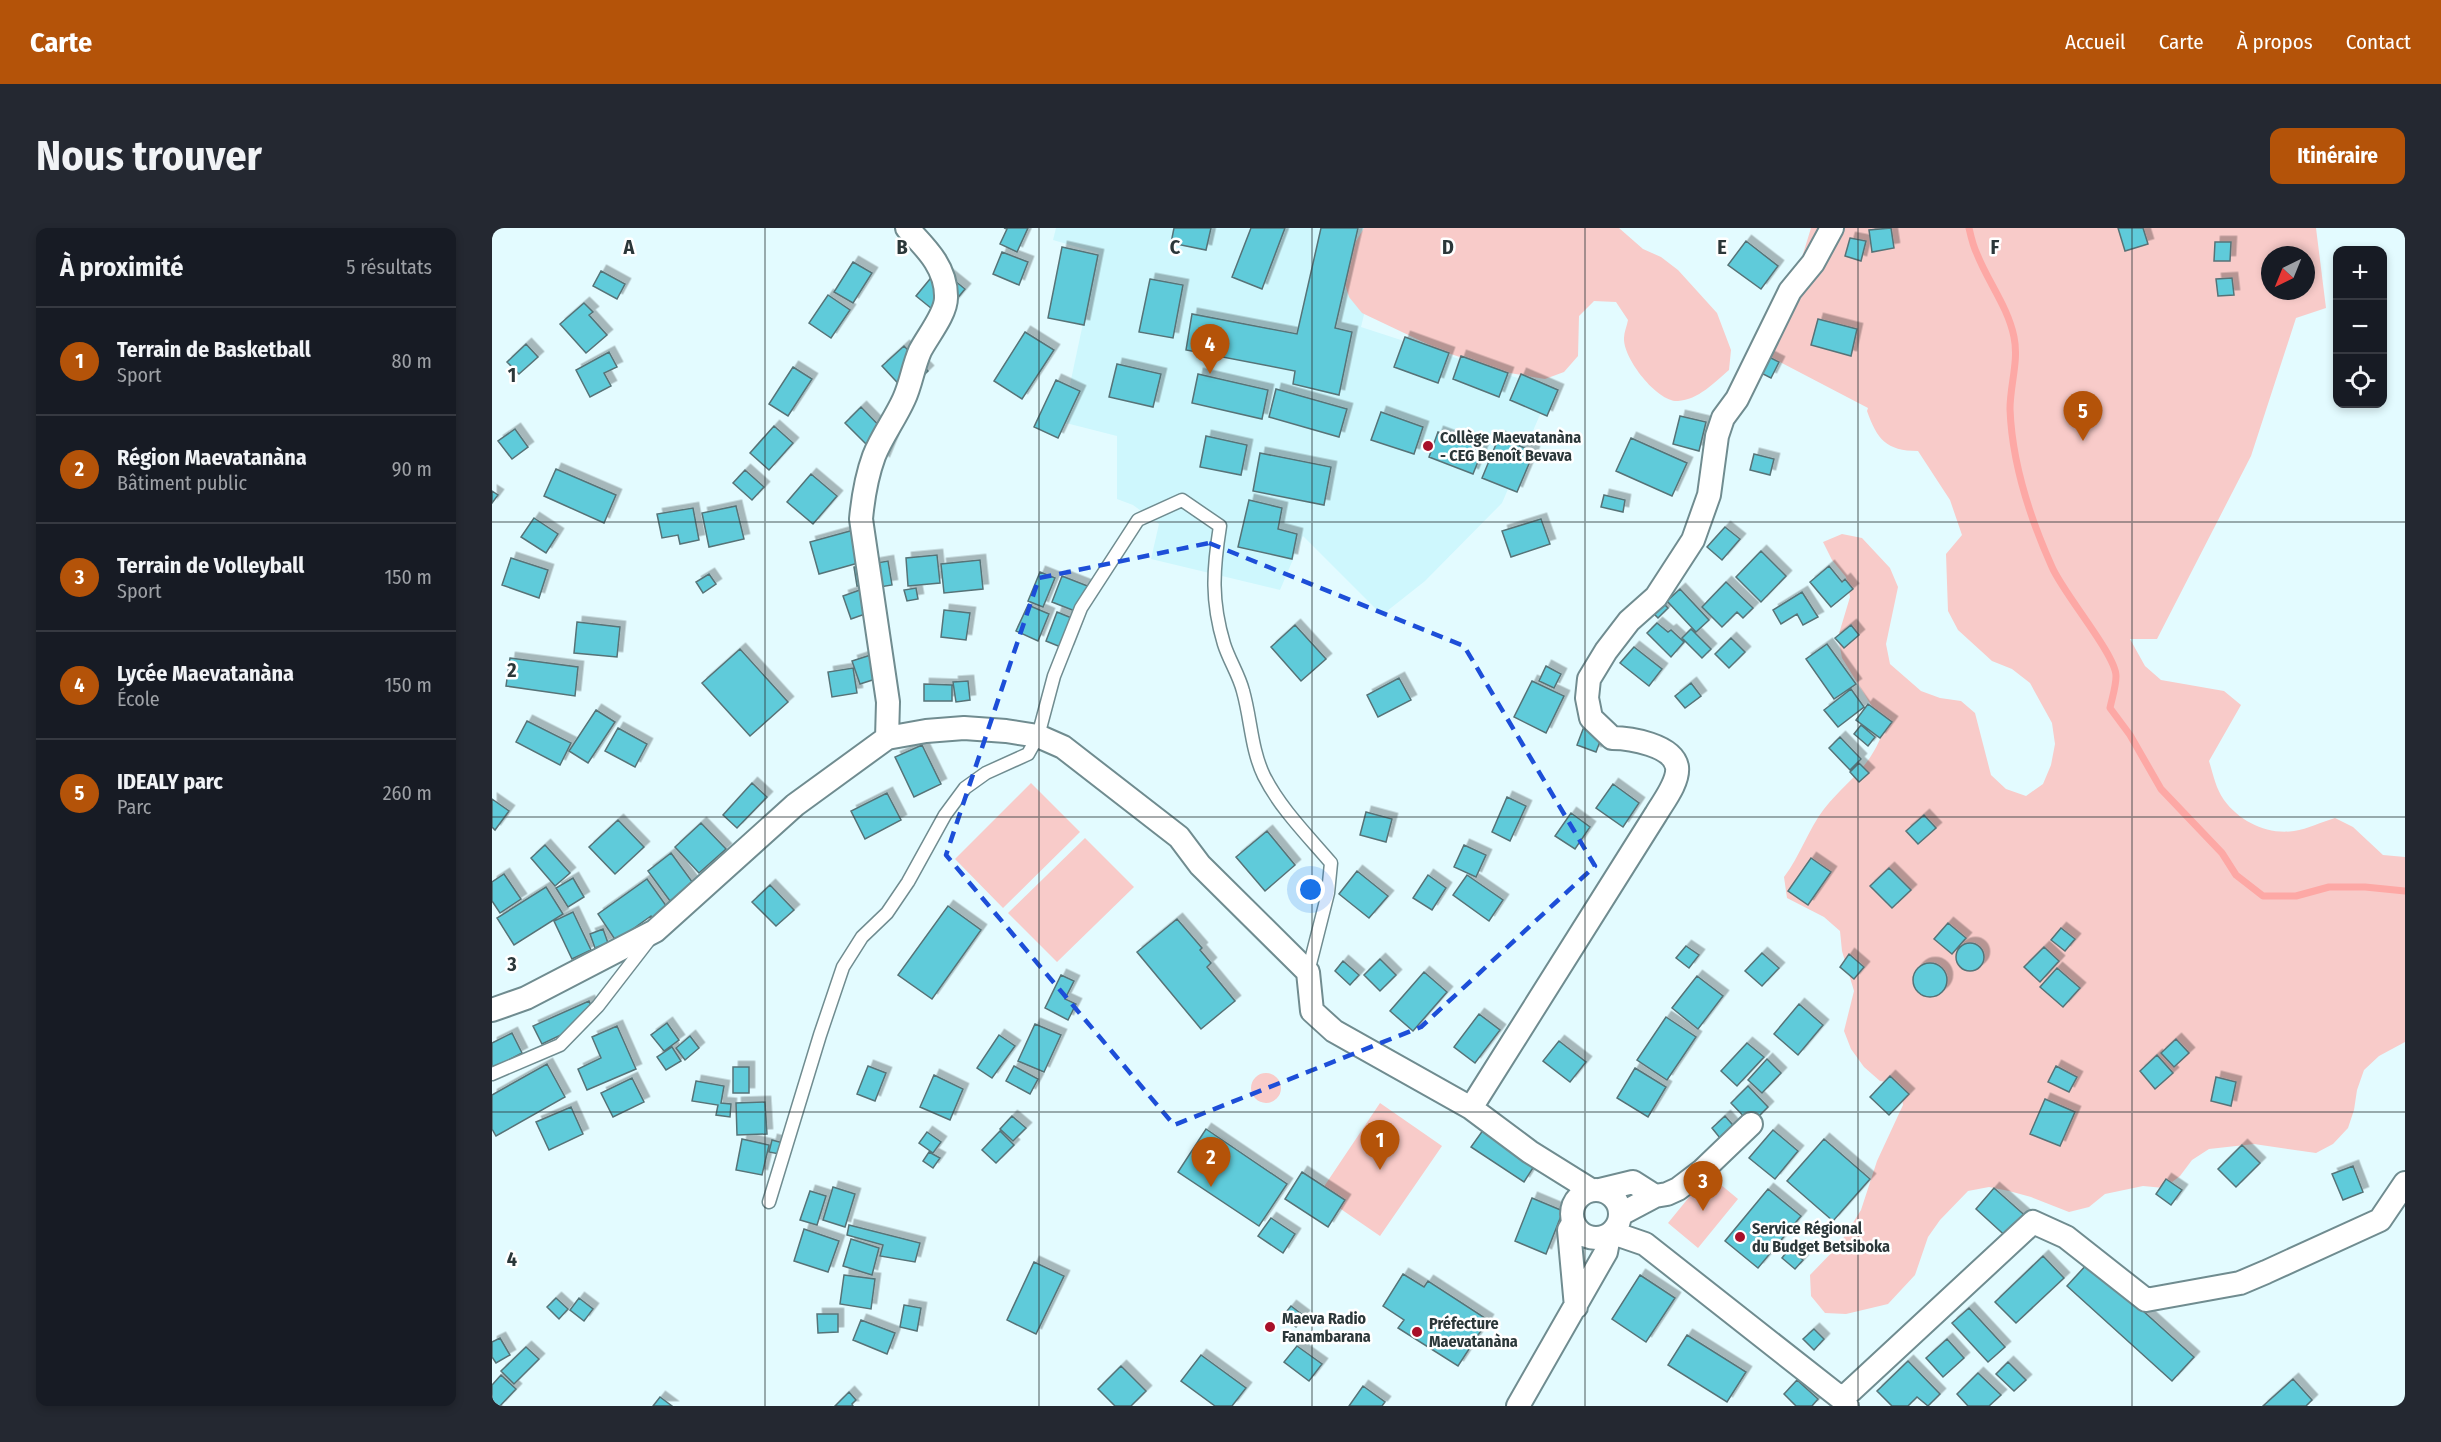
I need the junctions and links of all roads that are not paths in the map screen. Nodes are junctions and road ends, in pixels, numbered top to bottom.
1 (907, 228) edge
2 (1832, 228) edge
3 (1038, 736) junction
4 (887, 738) junction
5 (655, 932) junction
6 (1308, 972) junction
7 (492, 1010) edge
8 (492, 1074) edge
9 (1471, 1107) junction
10 (1751, 1124) dead end
11 (1530, 1152) junction
12 (2405, 1183) edge
13 (1596, 1190) junction
14 (1655, 1196) junction
15 (769, 1202) dead end
16 (1573, 1215) junction
17 (1615, 1227) junction
18 (1576, 1307) junction
19 (1844, 1403) edge
20 (1518, 1406) edge

1 - 4 street
2 - 9 street
3 - 4 street
3 - 6 street
3 - 6 lane
3 - 15 lane
4 - 5 street
5 - 7 street
5 - 8 lane
6 - 9 street
9 - 11 street
10 - 14 street
11 - 13 street
11 - 16 street
12 - 19 street
13 - 14 street
13 - 16 street
13 - 17 street
14 - 17 street
16 - 17 street
16 - 18 street
17 - 18 street
17 - 19 street
18 - 20 street

